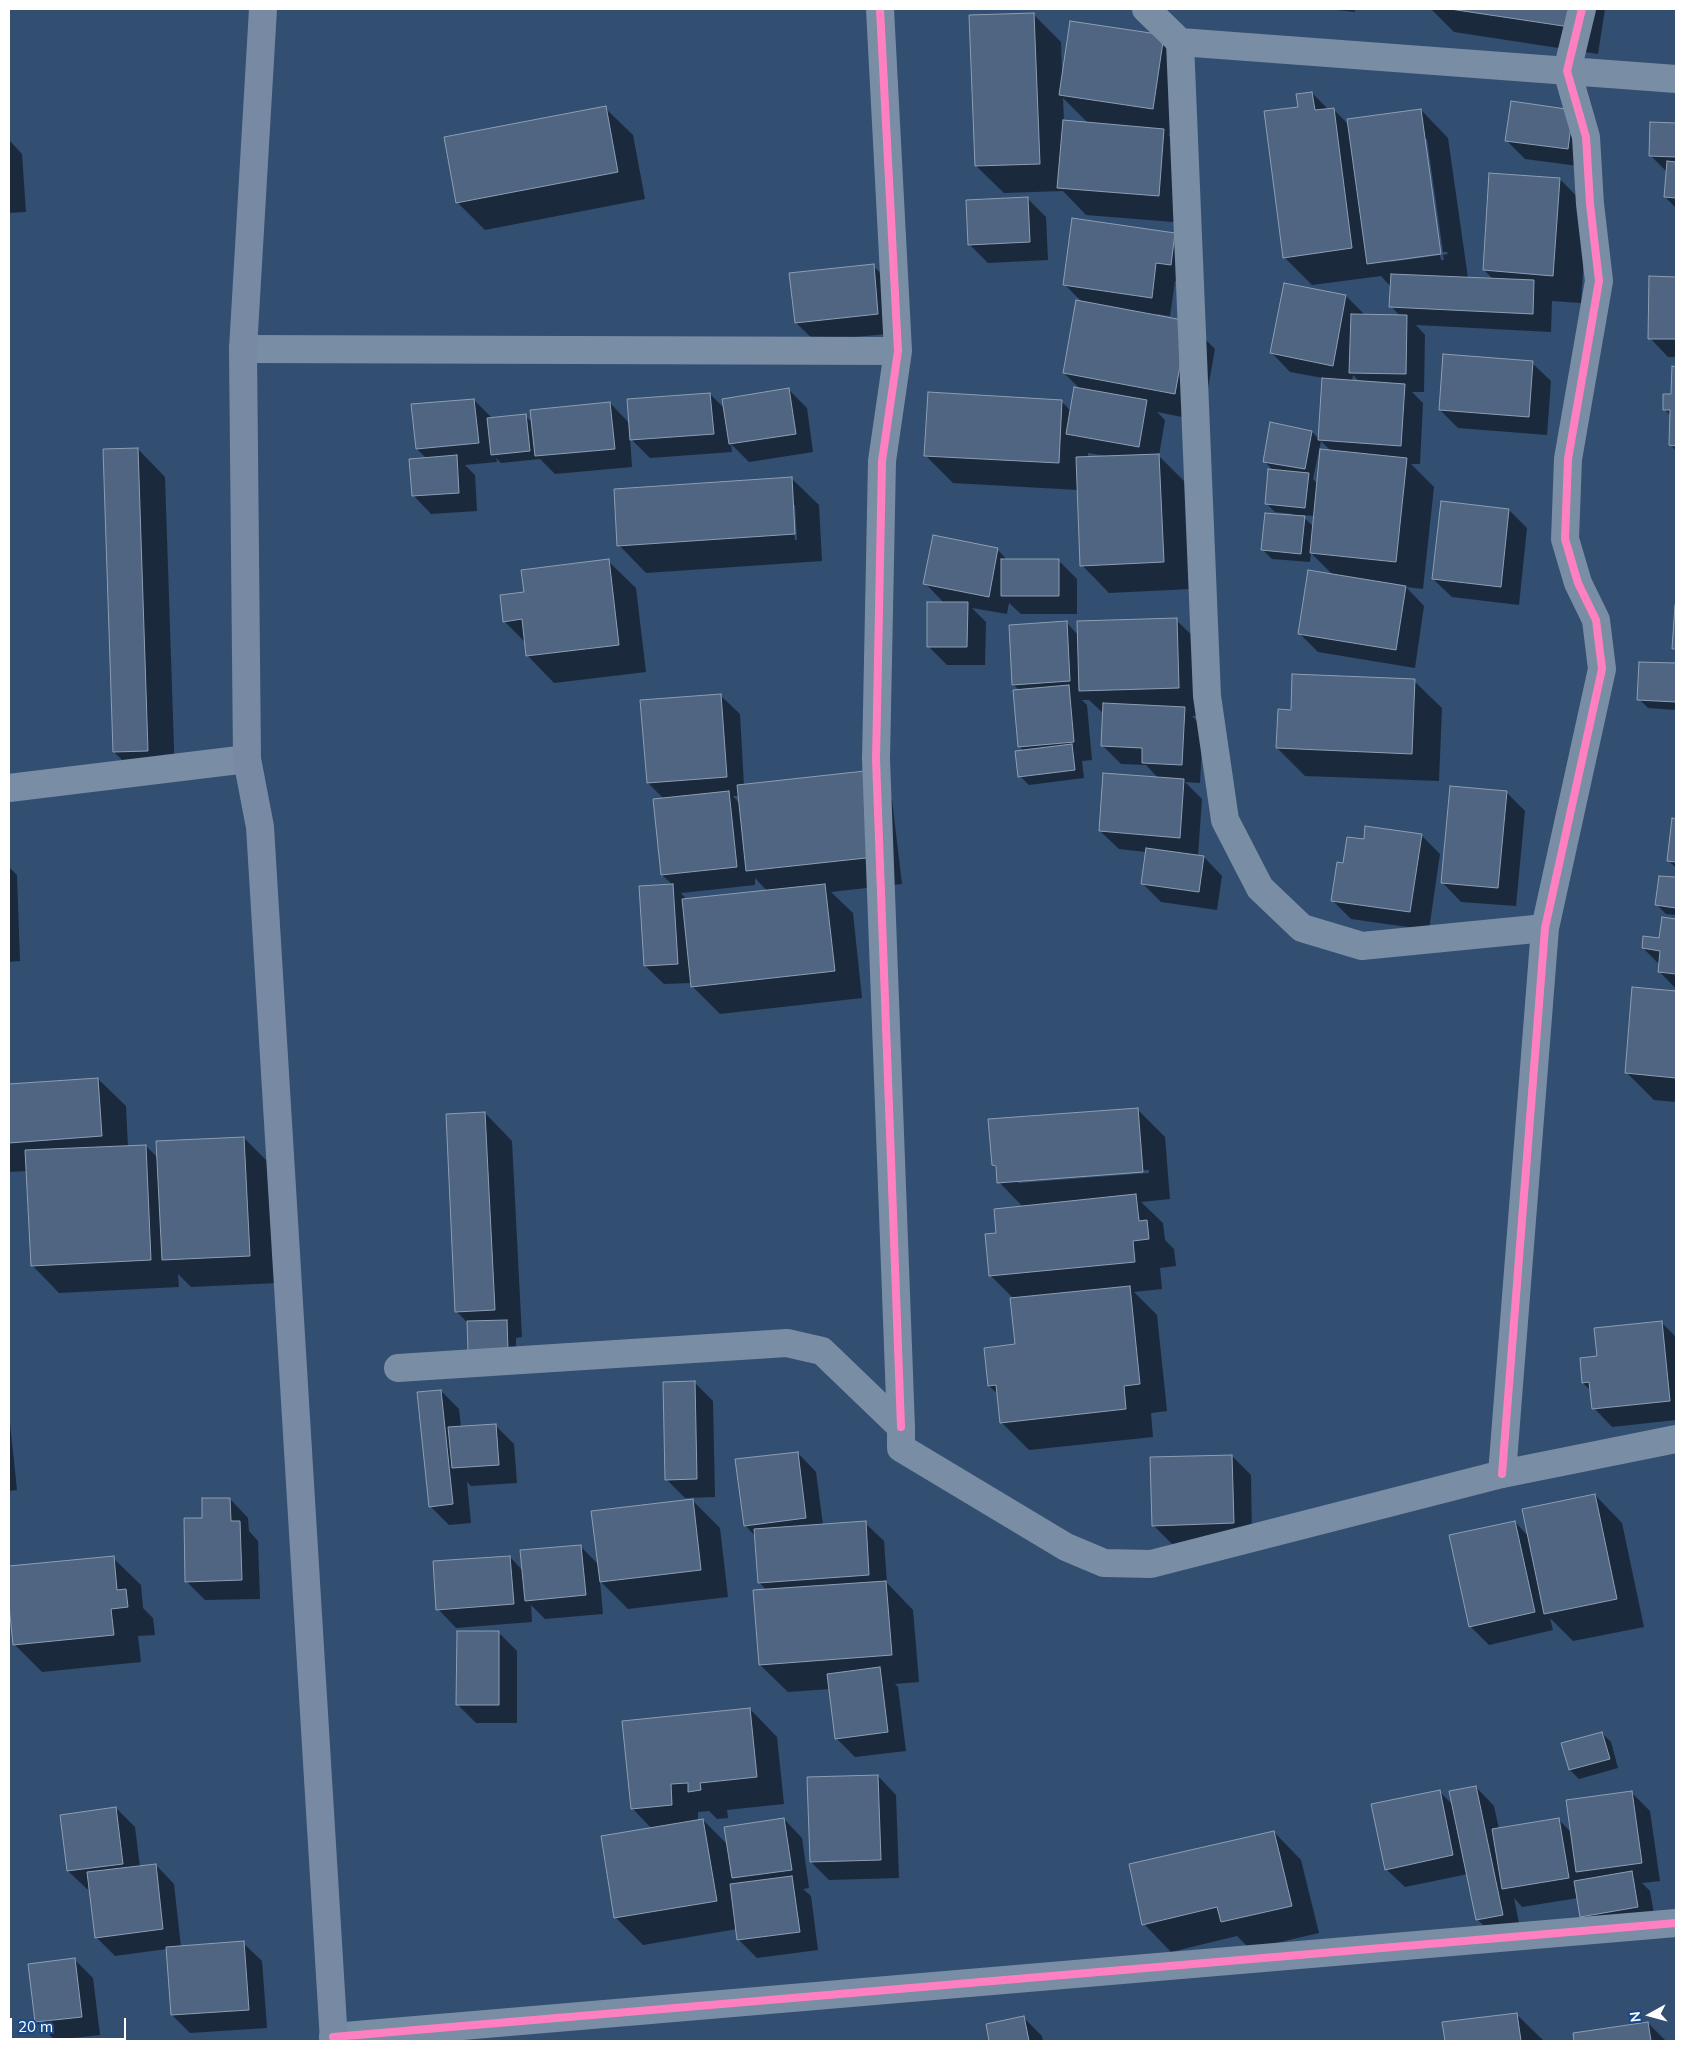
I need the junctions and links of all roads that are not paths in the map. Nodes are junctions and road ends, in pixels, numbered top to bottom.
1 (263, 9) edge
2 (880, 9) edge
3 (1146, 9) edge
4 (1582, 9) edge
5 (1180, 42) junction
6 (1567, 71) junction
7 (1676, 79) edge
8 (243, 349) junction
9 (898, 351) junction
10 (247, 758) junction
11 (9, 788) edge
12 (1545, 928) junction
13 (398, 1368) dead end
14 (901, 1427) junction
15 (1676, 1439) edge
16 (1502, 1474) junction
17 (1676, 1923) edge
18 (334, 2039) edge

1 - 8 main road
2 - 9 street
3 - 5 street
4 - 6 street
5 - 6 street
5 - 12 street
6 - 7 street
6 - 12 street
8 - 9 street
8 - 10 main road
9 - 14 street
10 - 11 street
10 - 18 main road
12 - 16 street
13 - 14 street
14 - 16 street
15 - 16 street
17 - 18 street

